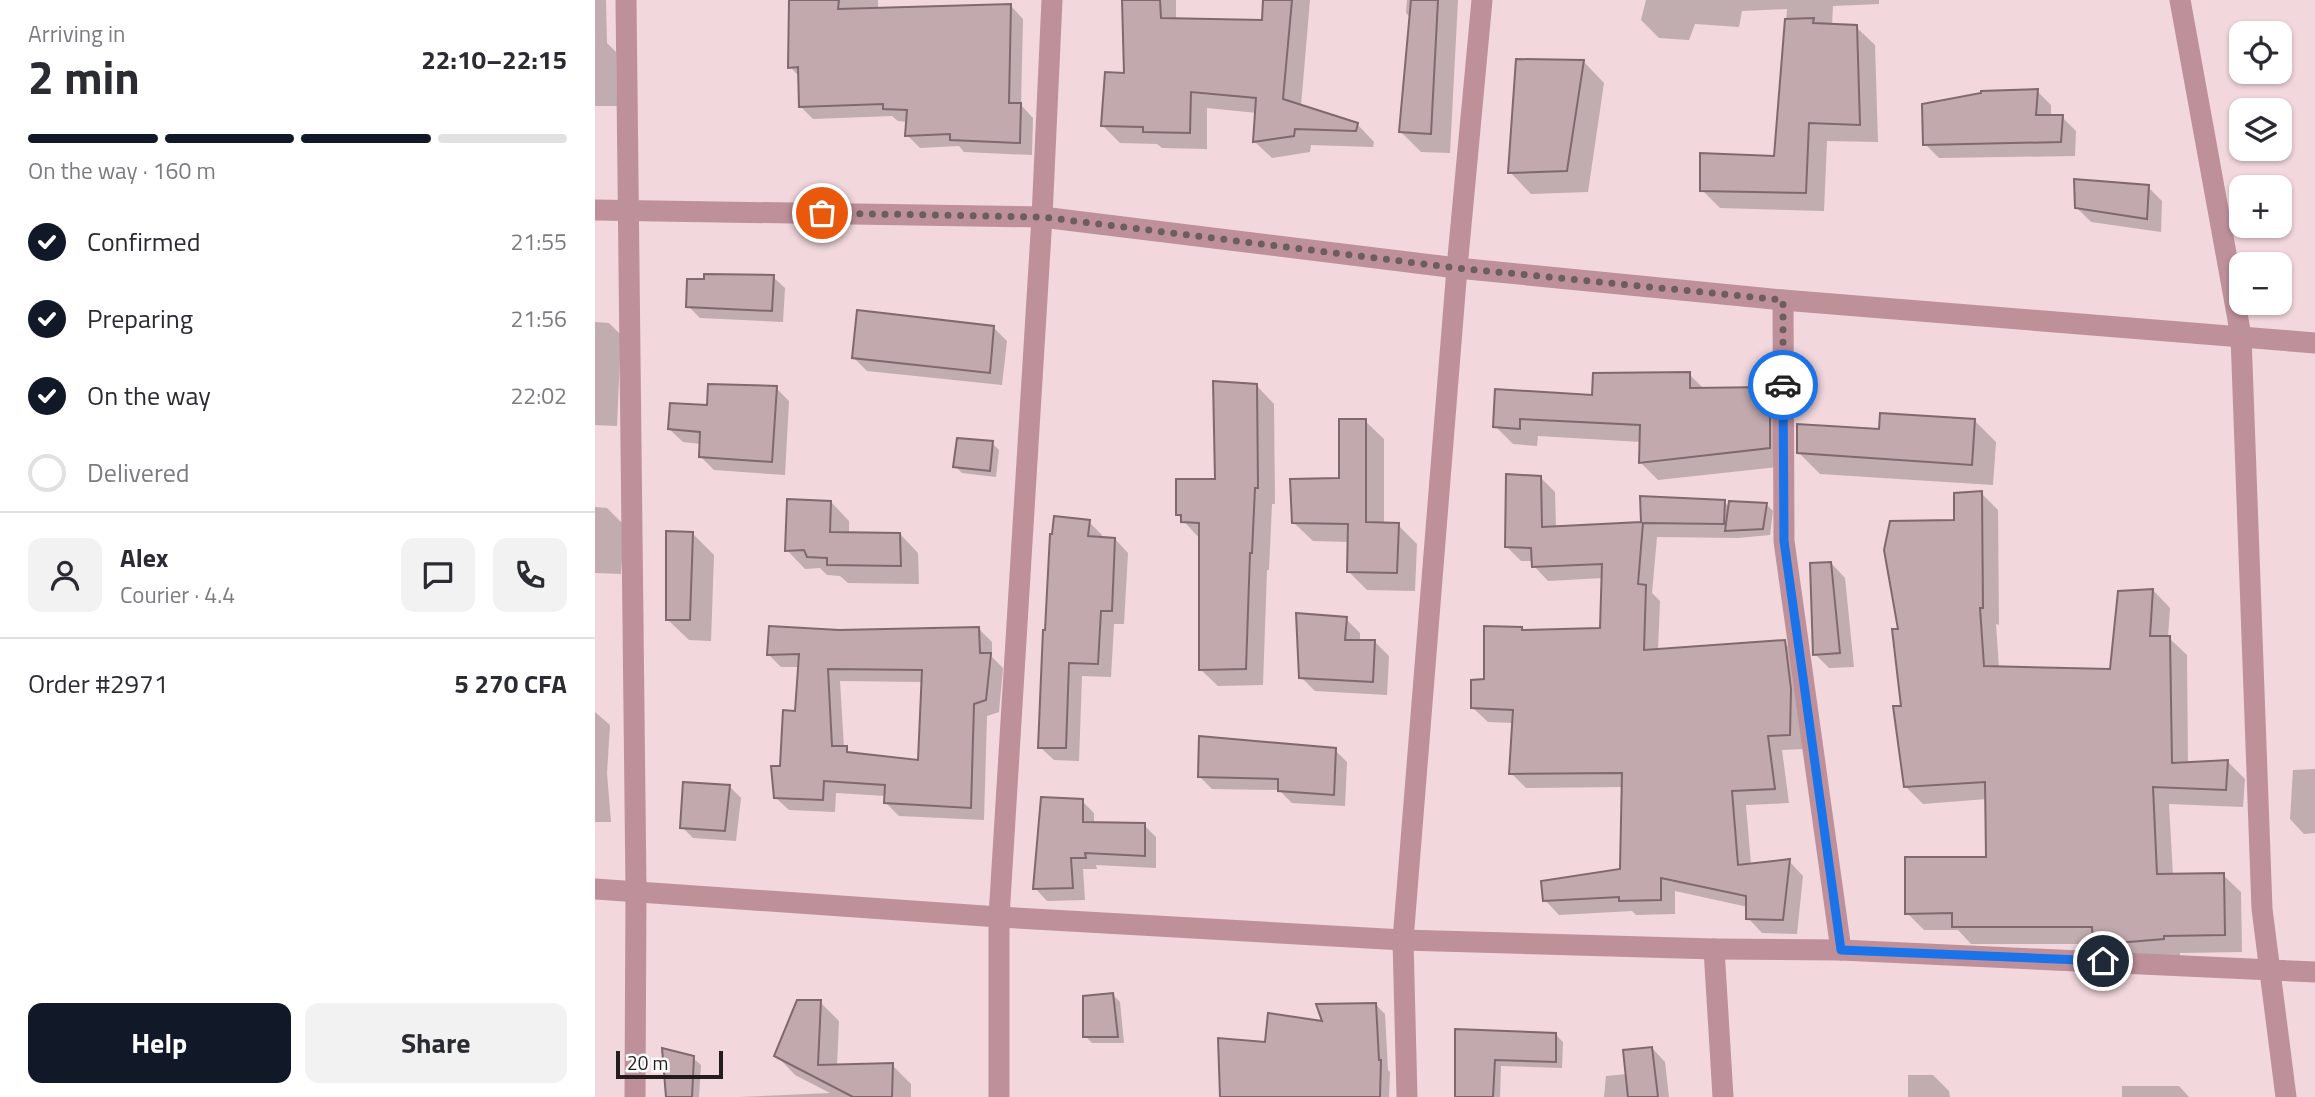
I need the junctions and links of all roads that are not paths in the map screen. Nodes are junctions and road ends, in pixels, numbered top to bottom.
1 (626, 0) edge
2 (1052, 0) edge
3 (1482, 0) edge
4 (2180, 0) edge
5 (595, 210) edge
6 (630, 210) junction
7 (1042, 217) junction
8 (1457, 268) junction
9 (1783, 300) junction
10 (2241, 336) junction
11 (2315, 343) edge
12 (595, 888) edge
13 (636, 890) junction
14 (999, 917) junction
15 (1403, 940) junction
16 (1714, 950) junction
17 (1841, 950) junction
18 (2271, 971) junction
19 (2315, 972) edge
20 (635, 1097) edge
21 (999, 1097) edge
22 (1407, 1097) edge
23 (1723, 1097) edge
24 (2286, 1097) edge

1 - 6 street
2 - 7 street
3 - 8 street
4 - 10 street
5 - 6 street
6 - 7 street
6 - 13 street
7 - 8 street
7 - 14 street
8 - 9 street
8 - 15 street
9 - 10 street
9 - 17 street
10 - 11 street
10 - 18 street
12 - 13 street
13 - 14 street
13 - 20 street
14 - 15 street
14 - 21 street
15 - 16 street
15 - 22 street
16 - 17 street
16 - 23 street
17 - 18 street
18 - 19 street
18 - 24 street

